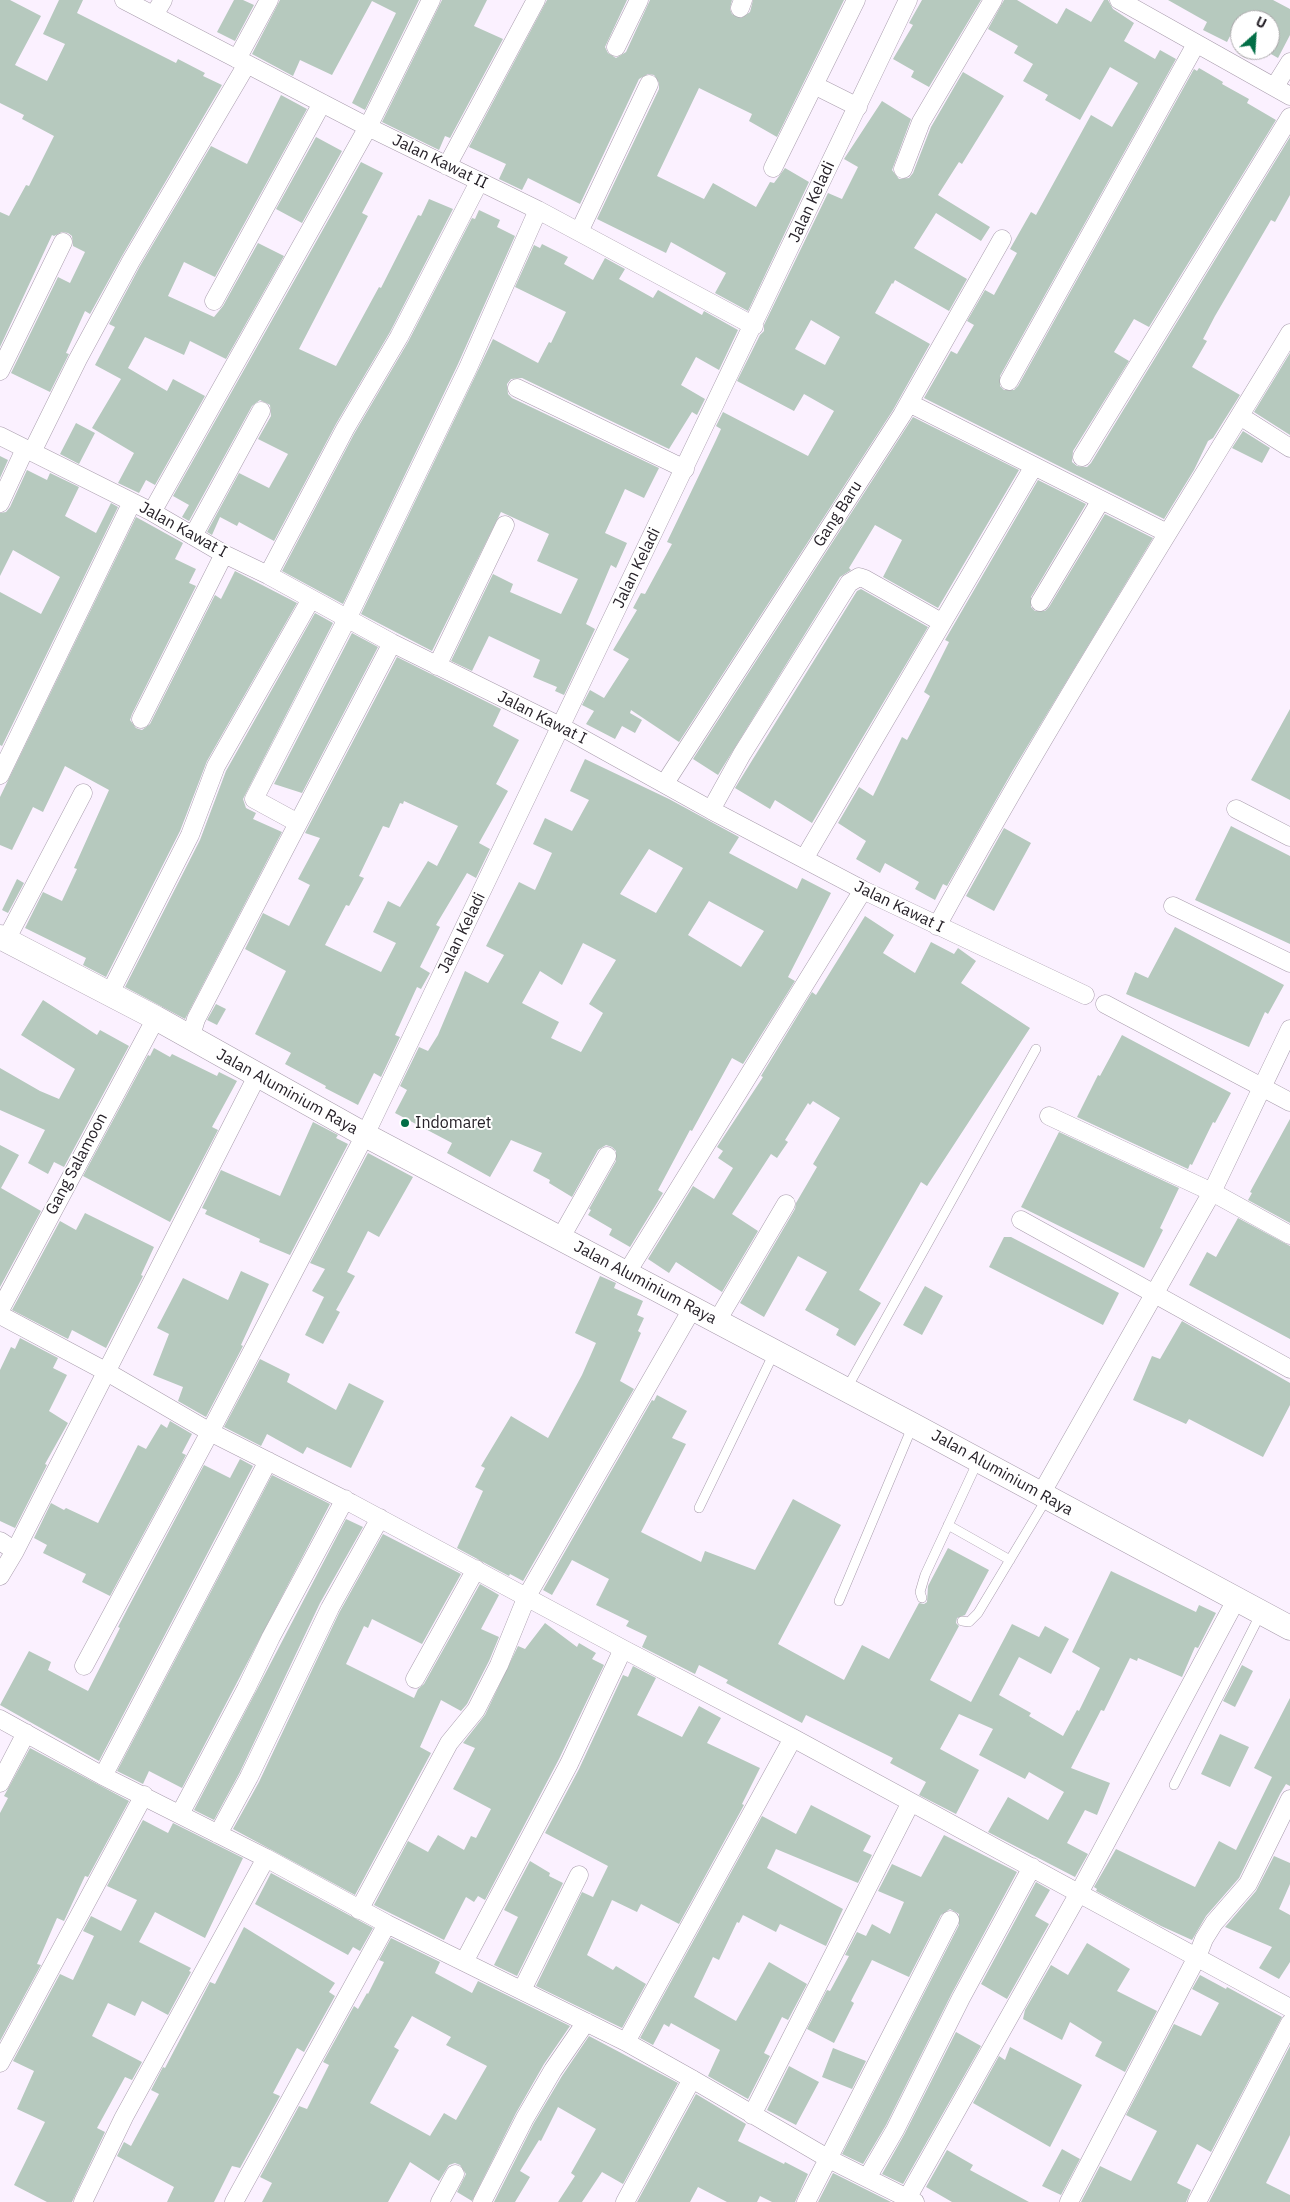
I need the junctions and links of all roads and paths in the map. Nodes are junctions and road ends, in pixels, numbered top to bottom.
1 (124, 0) edge
2 (269, 0) edge
3 (431, 0) edge
4 (536, 0) edge
5 (639, 0) edge
6 (856, 0) edge
7 (993, 0) edge
8 (1119, 0) edge
9 (904, 2) edge
10 (158, 8) edge
11 (1196, 44) junction
12 (616, 47) dead end
13 (242, 62) junction
14 (1290, 62) edge
15 (649, 84) dead end
16 (814, 85) junction
17 (1275, 86) junction
18 (1290, 96) edge
19 (322, 103) junction
20 (858, 107) junction
21 (1290, 117) edge
22 (368, 127) junction
23 (448, 166) junction
24 (773, 168) dead end
25 (903, 169) dead end
26 (480, 182) junction
27 (538, 210) junction
28 (579, 232) junction
29 (1002, 239) dead end
30 (63, 242) dead end
31 (214, 301) dead end
32 (754, 326) junction
33 (1290, 333) edge
34 (0, 371) edge
35 (1009, 381) dead end
36 (517, 388) dead end
37 (909, 403) junction
38 (261, 411) dead end
39 (1240, 416) junction
40 (0, 436) edge
41 (1290, 448) edge
42 (28, 451) junction
43 (1082, 457) dead end
44 (1034, 466) junction
45 (685, 469) junction
46 (1101, 500) junction
47 (132, 502) junction
48 (0, 503) edge
49 (152, 512) junction
50 (505, 525) dead end
51 (1166, 533) junction
52 (193, 536) junction
53 (224, 554) junction
54 (268, 575) junction
55 (311, 599) junction
56 (1040, 602) dead end
57 (348, 617) junction
58 (941, 622) junction
59 (392, 642) junction
60 (437, 666) junction
61 (141, 719) dead end
62 (560, 726) junction
63 (0, 775) edge
64 (665, 783) junction
65 (83, 793) dead end
66 (1236, 808) dead end
67 (711, 810) junction
68 (298, 823) junction
69 (1290, 837) edge
70 (804, 859) junction
71 (863, 890) junction
72 (1173, 906) dead end
73 (936, 926) junction
74 (3, 939) edge
75 (1290, 963) edge
76 (109, 995) junction
77 (1085, 995) dead end
78 (1105, 1004) dead end
79 (156, 1018) junction
80 (1290, 1029) edge
81 (190, 1039) junction
82 (1036, 1049) dead end
83 (257, 1076) junction
84 (1262, 1087) junction
85 (1290, 1102) edge
86 (1049, 1116) dead end
87 (365, 1135) junction
88 (608, 1156) dead end
89 (1212, 1192) junction
90 (786, 1204) dead end
91 (1021, 1220) dead end
92 (1290, 1235) edge
93 (560, 1239) junction
94 (626, 1274) junction
95 (1154, 1294) junction
96 (692, 1309) junction
97 (0, 1310) edge
98 (0, 1315) edge
99 (716, 1321) junction
100 (775, 1351) junction
101 (1290, 1369) edge
102 (107, 1372) junction
103 (845, 1390) junction
104 (913, 1425) junction
105 (210, 1432) junction
106 (268, 1461) junction
107 (978, 1461) junction
108 (1044, 1496) junction
109 (344, 1499) junction
110 (699, 1508) dead end
111 (380, 1518) junction
112 (948, 1525) junction
113 (0, 1541) edge
114 (15, 1551) junction
115 (1010, 1560) junction
116 (476, 1569) junction
117 (0, 1576) edge
118 (527, 1596) junction
119 (922, 1598) dead end
120 (1236, 1600) junction
121 (839, 1601) dead end
122 (1261, 1613) junction
123 (962, 1621) dead end
124 (1290, 1628) edge
125 (624, 1649) junction
126 (84, 1666) dead end
127 (415, 1679) dead end
128 (0, 1719) edge
129 (26, 1733) junction
130 (794, 1738) junction
131 (103, 1776) junction
132 (0, 1783) edge
133 (1174, 1785) dead end
134 (144, 1795) junction
135 (1290, 1799) edge
136 (911, 1802) junction
137 (180, 1814) junction
138 (218, 1834) junction
139 (266, 1858) junction
140 (1032, 1867) junction
141 (579, 1874) dead end
142 (1079, 1892) junction
143 (359, 1910) junction
144 (950, 1920) dead end
145 (387, 1924) junction
146 (1197, 1958) junction
147 (464, 1962) junction
148 (522, 1990) junction
149 (1290, 2008) edge
150 (586, 2022) junction
151 (1290, 2023) edge
152 (626, 2042) junction
153 (0, 2063) edge
154 (692, 2078) junction
155 (752, 2115) junction
156 (829, 2159) junction
157 (455, 2174) dead end
158 (867, 2178) junction
159 (909, 2201) edge
160 (82, 2202) edge
161 (234, 2202) edge
162 (440, 2202) edge
163 (482, 2202) edge
164 (625, 2202) edge
165 (806, 2202) edge
166 (1069, 2202) edge
167 (1197, 2202) edge

1 - 10 street, Jalan Kawat II
2 - 13 street
3 - 22 street
4 - 23 street
5 - 12 street
6 - 16 street
7 - 25 street
8 - 11 street
9 - 20 street, Jalan Keladi
10 - 13 street, Jalan Kawat II
11 - 17 street
11 - 35 street
13 - 19 street, Jalan Kawat II
13 - 42 street
14 - 17 street
15 - 28 street
16 - 20 street
16 - 24 street
17 - 18 street
19 - 22 street, Jalan Kawat II
19 - 31 street
20 - 32 street, Jalan Keladi
21 - 43 street
22 - 23 street, Jalan Kawat II
22 - 49 street
23 - 26 street, Jalan Kawat II
26 - 27 street, Jalan Kawat II
26 - 54 street
27 - 28 street, Jalan Kawat II
27 - 57 street
28 - 32 street, Jalan Kawat II
29 - 37 street, Gang Baru
30 - 34 street
32 - 45 street, Jalan Keladi
33 - 39 street
36 - 45 street
37 - 44 street
37 - 64 street, Gang Baru
38 - 52 street
39 - 41 street
39 - 51 street
40 - 42 street, Jalan Kawat I
42 - 47 street, Jalan Kawat I
42 - 48 street
44 - 46 street
44 - 58 street
45 - 62 street, Jalan Keladi
46 - 51 street
46 - 56 street
47 - 49 street, Jalan Kawat I
47 - 63 street
49 - 52 street, Jalan Kawat I
50 - 60 street
51 - 73 street
52 - 53 street, Jalan Kawat I
53 - 54 street, Jalan Kawat I
53 - 61 street
54 - 55 street, Jalan Kawat I
55 - 57 street, Jalan Kawat I
55 - 76 street
57 - 59 street, Jalan Kawat I
57 - 68 street
58 - 67 street
58 - 70 street
59 - 60 street, Jalan Kawat I
59 - 68 street
60 - 62 street, Jalan Kawat I
62 - 64 street, Jalan Kawat I
62 - 87 street, Jalan Keladi
64 - 67 street, Jalan Kawat I
65 - 74 street
66 - 69 street
67 - 70 street, Jalan Kawat I
68 - 81 street
70 - 71 street, Jalan Kawat I
71 - 73 street, Jalan Kawat I
71 - 94 street
72 - 75 street
73 - 77 street, Jalan Kawat I
74 - 76 main road, Jalan Aluminium Raya
76 - 79 main road, Jalan Aluminium Raya
78 - 84 street
79 - 81 main road, Jalan Aluminium Raya
79 - 97 street, Gang Salamoon
80 - 84 street
81 - 83 main road, Jalan Aluminium Raya
82 - 103 lane
83 - 87 main road, Jalan Aluminium Raya
83 - 102 street
84 - 85 street
84 - 89 street
86 - 89 street
87 - 93 main road, Jalan Aluminium Raya
87 - 105 street, Jalan Keladi
88 - 93 street
89 - 92 street
89 - 95 street
90 - 99 street
91 - 95 street
93 - 94 main road, Jalan Aluminium Raya
94 - 96 main road, Jalan Aluminium Raya
95 - 101 street
95 - 108 street
96 - 99 main road, Jalan Aluminium Raya
96 - 118 street
98 - 102 street
99 - 100 main road, Jalan Aluminium Raya
100 - 103 main road, Jalan Aluminium Raya
100 - 110 lane
102 - 105 street
102 - 114 street
103 - 104 main road, Jalan Aluminium Raya
104 - 107 main road, Jalan Aluminium Raya
104 - 121 lane
105 - 106 street
105 - 126 street, Jalan Keladi
106 - 109 street
106 - 131 street
107 - 108 main road, Jalan Aluminium Raya
107 - 112 lane
108 - 115 lane
108 - 120 main road, Jalan Aluminium Raya
109 - 111 street
109 - 137 street
111 - 116 street
111 - 138 street
112 - 115 lane
112 - 119 lane
113 - 114 street
114 - 117 street
115 - 123 lane
116 - 118 street
116 - 127 street
118 - 125 street
118 - 143 street
120 - 122 main road, Jalan Aluminium Raya
120 - 142 street
122 - 124 main road, Jalan Aluminium Raya
122 - 133 lane
125 - 130 street
125 - 147 street
128 - 129 street
129 - 131 street
129 - 132 street
130 - 136 street
130 - 152 street
131 - 134 street
134 - 137 street
134 - 153 street
135 - 146 street
136 - 140 street
136 - 155 street
137 - 138 street
138 - 139 street
139 - 143 street
139 - 160 street
140 - 142 street
140 - 158 street
141 - 148 street
142 - 146 street
142 - 159 street
143 - 145 street
144 - 156 street
145 - 147 street
145 - 161 street
146 - 149 street
146 - 166 street
147 - 148 street
148 - 150 street
150 - 152 street
150 - 163 street
151 - 167 street
152 - 154 street
154 - 155 street
154 - 164 street
155 - 156 street
156 - 158 street
156 - 165 street
157 - 162 street
158 - 159 street

